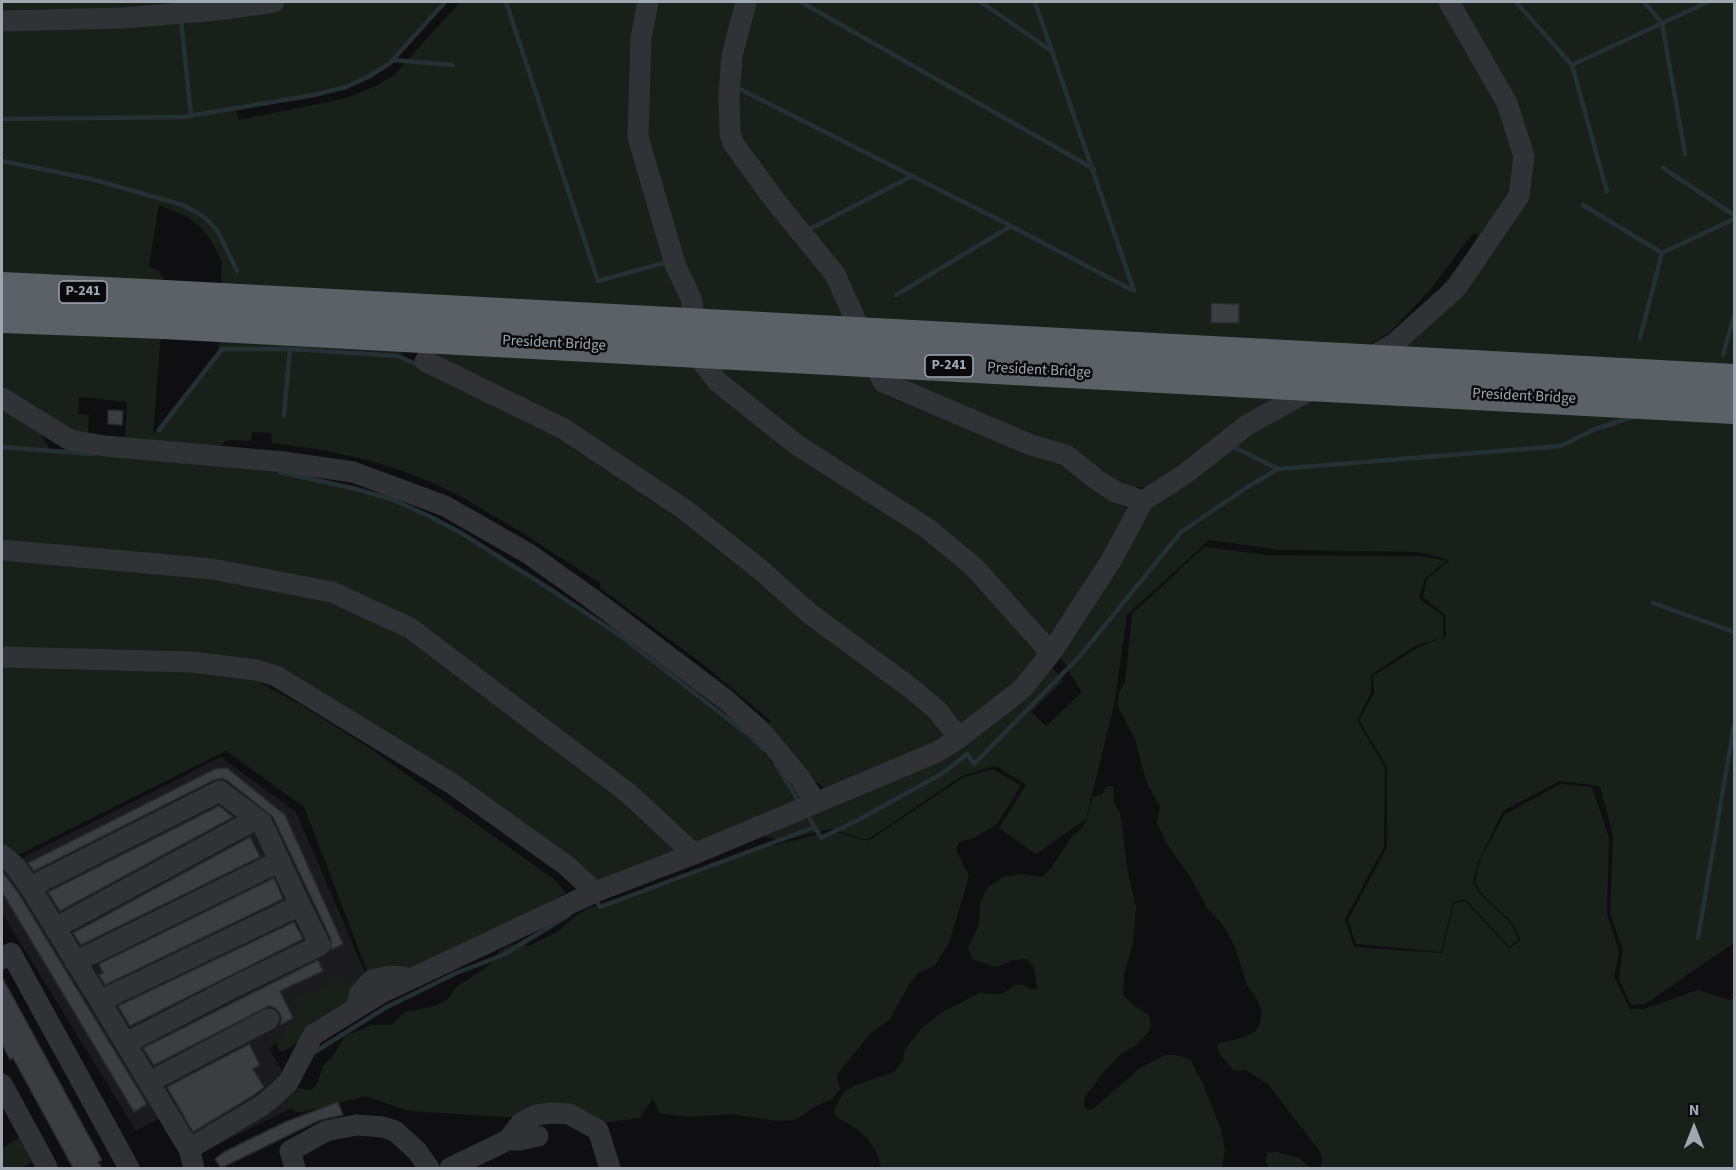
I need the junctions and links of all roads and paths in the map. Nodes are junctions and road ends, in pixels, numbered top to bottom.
1 (274, 2) edge
2 (648, 2) edge
3 (746, 2) edge
4 (1449, 2) edge
5 (2, 21) edge
6 (2, 288) edge
7 (165, 310) junction
8 (2, 317) edge
9 (425, 361) dead end
10 (1734, 381) edge
11 (2, 398) edge
12 (1734, 408) edge
13 (1143, 501) junction
14 (2, 550) edge
15 (1052, 653) junction
16 (2, 657) edge
17 (959, 738) junction
18 (816, 803) junction
19 (256, 819) junction
20 (694, 854) junction
21 (2, 855) edge
22 (280, 861) junction
23 (30, 887) junction
24 (595, 892) junction
25 (300, 905) junction
26 (55, 927) junction
27 (2, 958) edge
28 (75, 962) junction
29 (100, 1000) junction
30 (269, 1019) dead end
31 (126, 1043) junction
32 (149, 1082) junction
33 (2, 1084) edge
34 (538, 1136) dead end
35 (508, 1140) junction
36 (192, 1163) edge
37 (45, 1168) edge
38 (129, 1168) edge
39 (295, 1168) edge
40 (429, 1168) edge
41 (450, 1168) edge
42 (610, 1168) edge

1 - 5 lane
2 - 15 lane
3 - 13 lane
4 - 13 lane
6 - 7 highway, Р-241
7 - 8 highway, Р-241
7 - 10 highway, President Bridge / Р-241, bridge
7 - 12 highway, President Bridge / Р-241, bridge
9 - 17 lane
11 - 18 lane
13 - 15 lane
14 - 20 lane
15 - 17 lane
16 - 24 lane
17 - 18 lane
18 - 20 lane
19 - 22 lane
19 - 23 lane
19 - 26 lane
20 - 24 lane
21 - 23 lane
22 - 25 lane
22 - 28 lane
23 - 26 lane
24 - 36 lane
25 - 29 lane
25 - 31 lane
26 - 28 lane
27 - 38 lane
28 - 29 lane
29 - 31 lane
30 - 32 lane
31 - 32 lane
32 - 36 lane
33 - 37 lane
34 - 35 lane
35 - 41 lane
35 - 42 lane
39 - 40 lane

